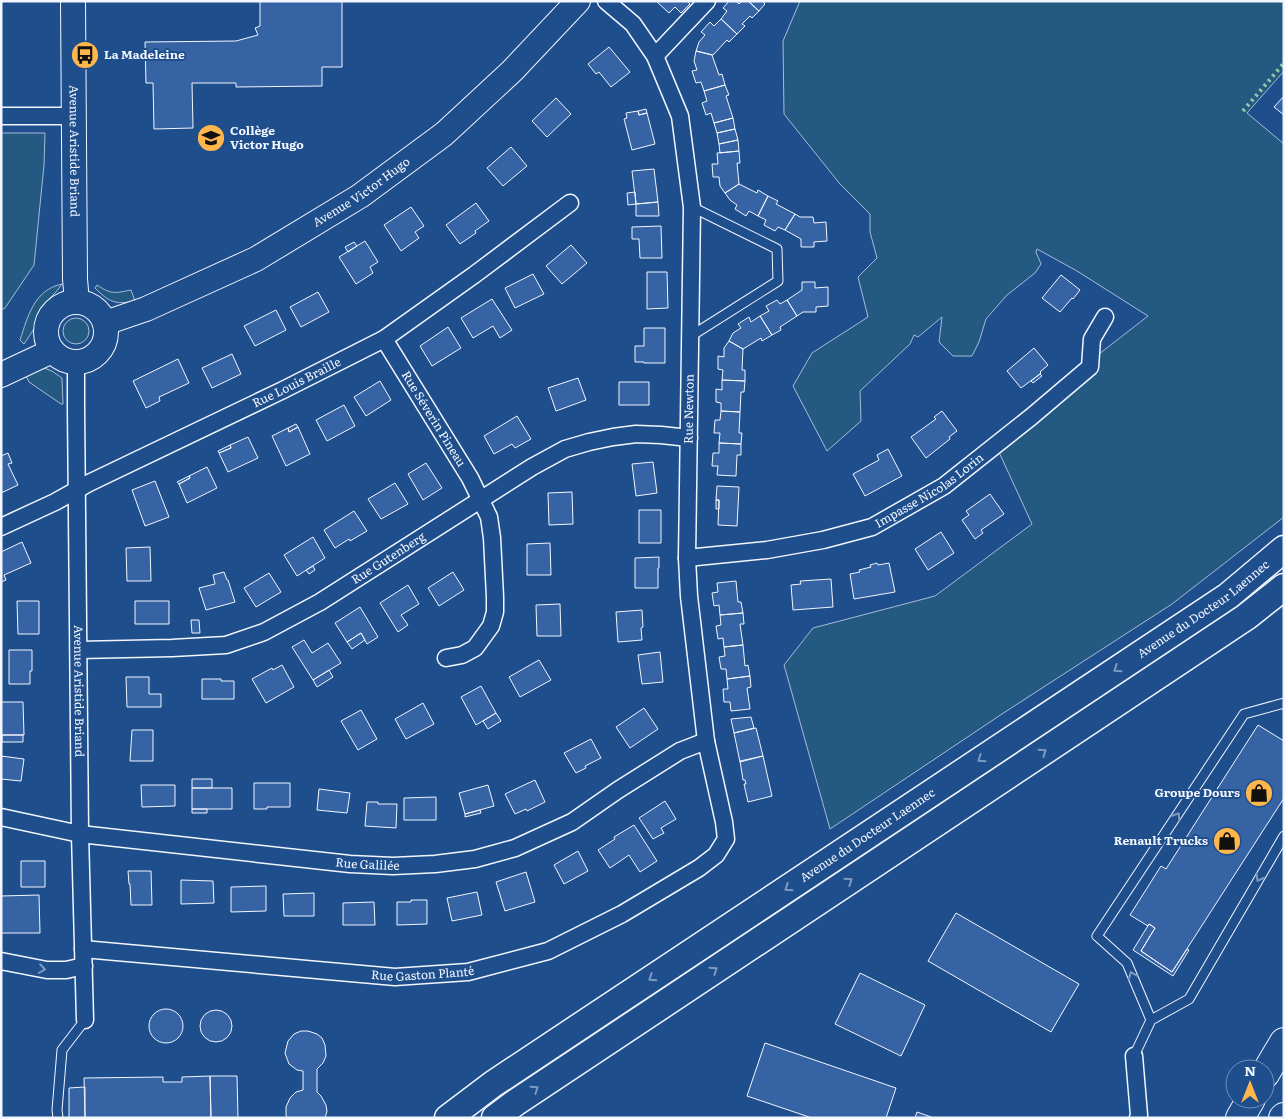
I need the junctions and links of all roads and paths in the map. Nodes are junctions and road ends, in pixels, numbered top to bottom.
1 (73, 1) edge
2 (578, 1) edge
3 (606, 1) edge
4 (708, 1) edge
5 (655, 56) junction
6 (1, 116) edge
7 (75, 116) junction
8 (570, 203) dead end
9 (692, 207) junction
10 (77, 302) junction
11 (1105, 317) dead end
12 (105, 323) junction
13 (691, 336) junction
14 (384, 339) junction
15 (52, 351) junction
16 (76, 362) junction
17 (1, 375) edge
18 (689, 438) junction
19 (77, 489) junction
20 (480, 500) junction
21 (1, 527) edge
22 (1284, 549) edge
23 (687, 558) junction
24 (1284, 587) edge
25 (79, 650) junction
26 (446, 658) dead end
27 (1284, 704) edge
28 (706, 741) junction
29 (1, 818) edge
30 (80, 834) junction
31 (1284, 836) edge
32 (726, 839) joint
33 (83, 949) junction
34 (1, 961) edge
35 (84, 966) junction
36 (85, 1020) joint
37 (1151, 1020) junction
38 (1284, 1042) edge
39 (1134, 1056) joint
40 (1274, 1059) edge
41 (58, 1118) edge
42 (448, 1118) edge
43 (495, 1118) edge
44 (1138, 1118) edge

1 - 7 main road, Avenue Aristide Briand
2 - 12 main road, Avenue Victor Hugo
3 - 5 street, Rue Newton
4 - 5 street
5 - 9 street, Rue Newton
6 - 7 street
7 - 10 main road, Avenue Aristide Briand
8 - 14 street, Rue Louis Braille
9 - 13 street, Rue Newton
9 - 13 lane
10 - 12 main road
10 - 15 main road
11 - 23 street, Impasse Nicolas Lorin
12 - 16 main road
13 - 18 street, Rue Newton
14 - 19 street, Rue Louis Braille
14 - 20 street, Rue Séverin Pineau
15 - 16 main road
15 - 17 main road
16 - 19 street, Avenue Aristide Briand
18 - 20 street, Rue Gutenberg
18 - 23 street, Rue Newton
19 - 21 street, Rue Louis Braille
19 - 25 street, Avenue Aristide Briand
20 - 25 street, Rue Gutenberg
20 - 26 street, Rue Séverin Pineau
22 -> 42 main road, Avenue du Docteur Laennec
23 - 28 street, Rue Newton
43 -> 24 main road
25 - 30 street, Avenue Aristide Briand
37 -> 27 lane
28 - 30 street, Rue Galilée
28 - 32 street, Rue Newton
29 - 30 street, Rue Galilée
30 - 33 street, Avenue Aristide Briand
31 -> 37 lane
32 - 33 street, Rue Gaston Planté
33 - 35 street, Avenue Aristide Briand
34 -> 35 street
35 - 36 street, Avenue Aristide Briand
36 - 41 lane
37 - 39 lane
38 - 40 highway
39 - 44 street

